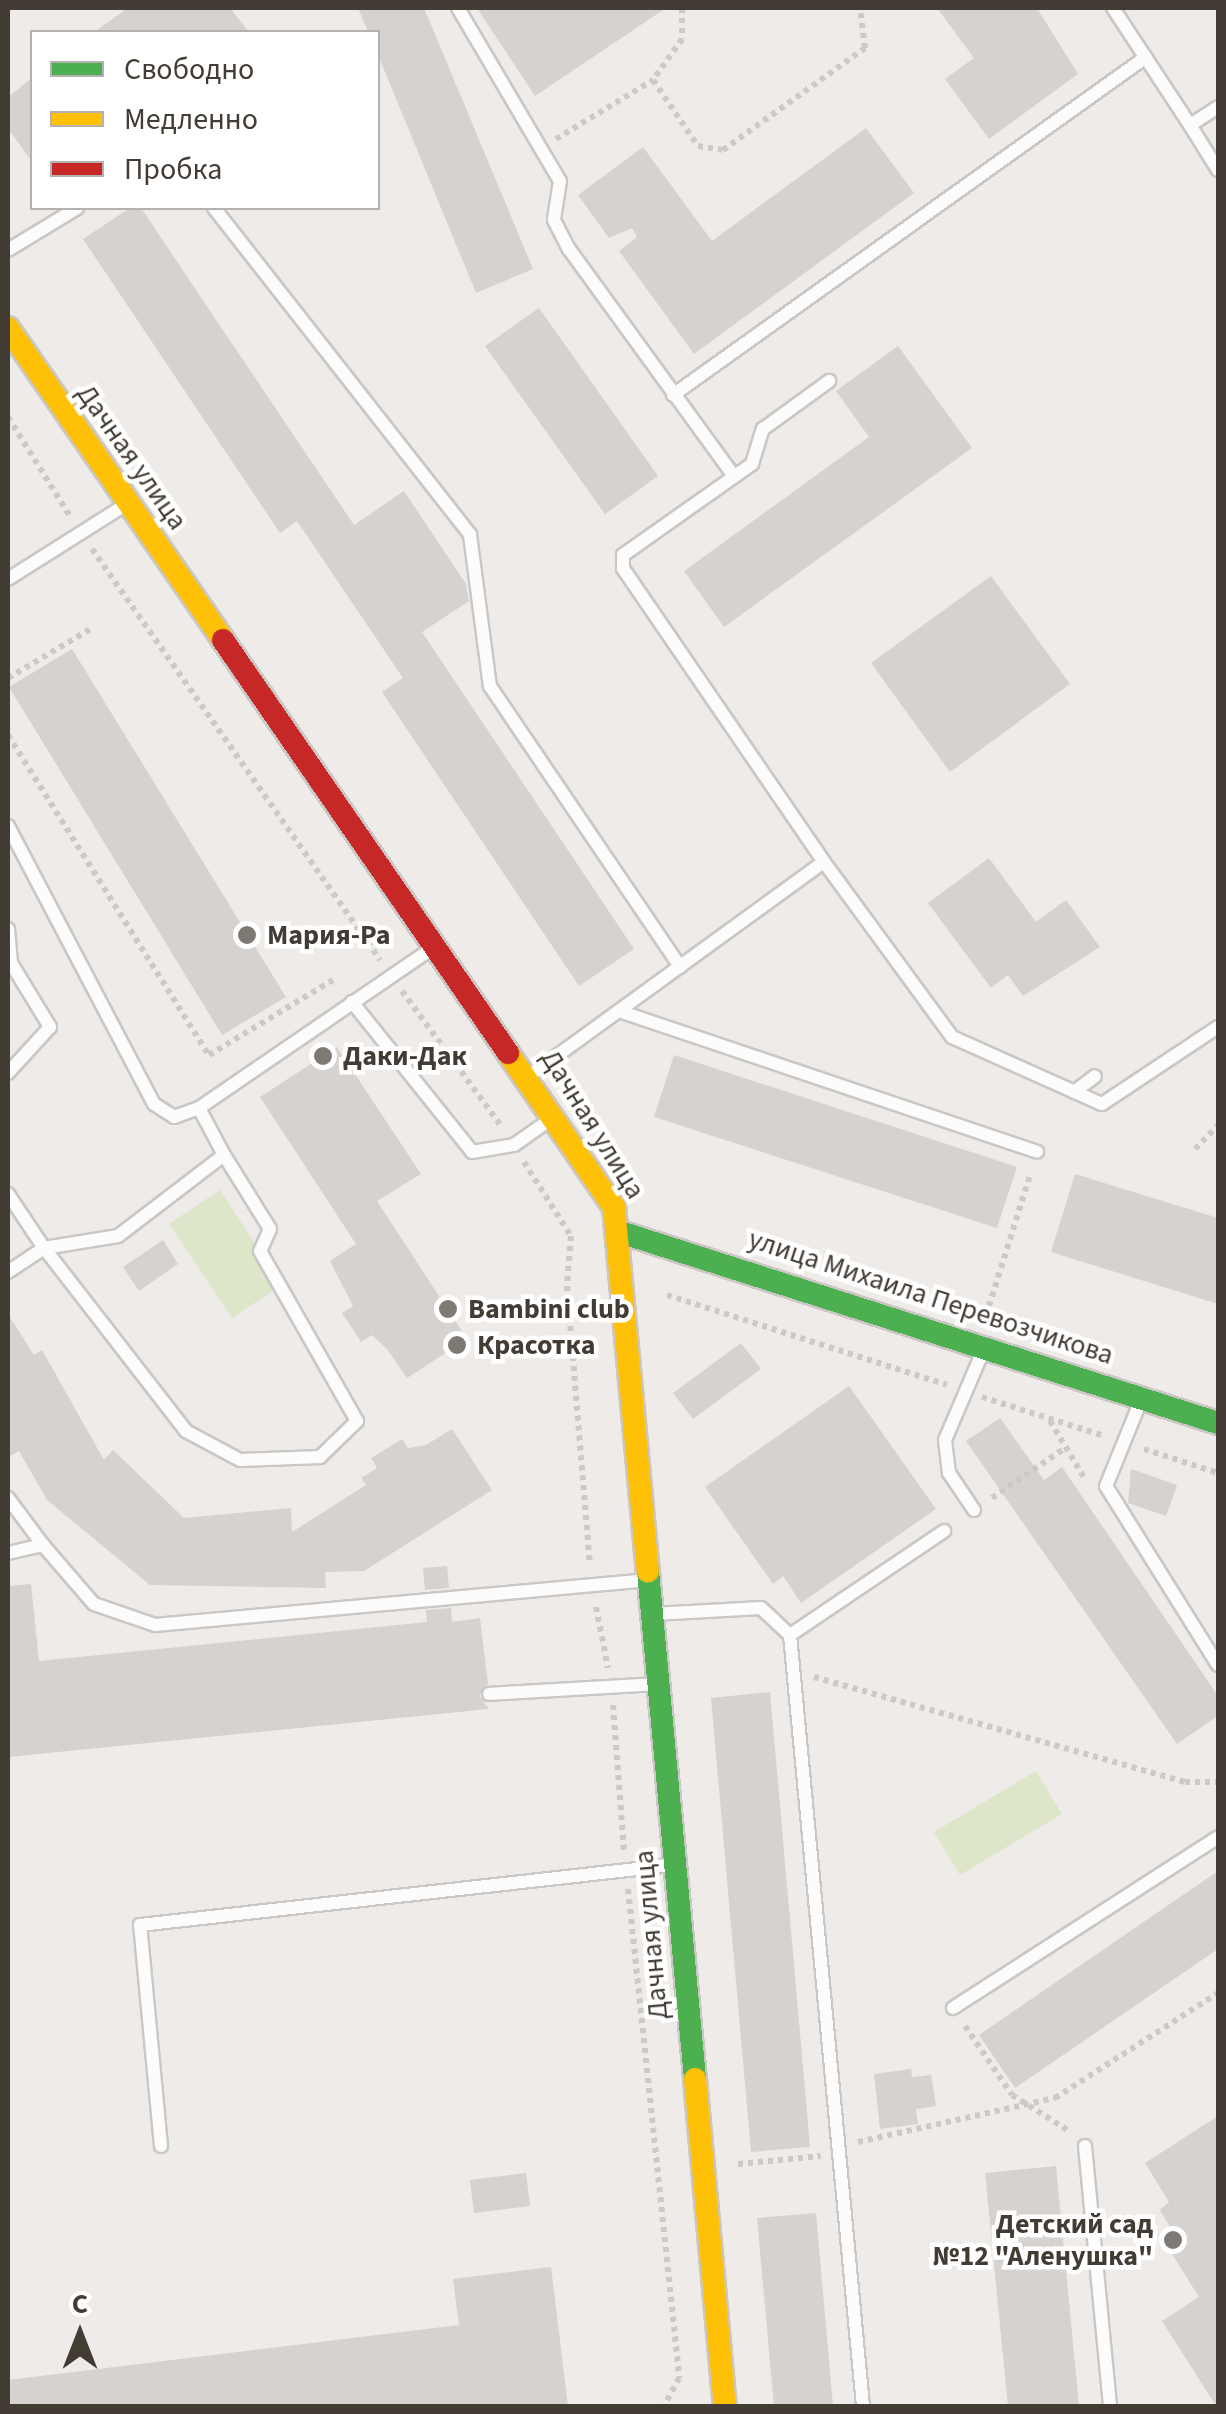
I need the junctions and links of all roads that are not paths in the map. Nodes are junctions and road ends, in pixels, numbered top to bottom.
1 (458, 8) edge
2 (1113, 8) edge
3 (1146, 57) junction
4 (1218, 107) edge
5 (1190, 125) junction
6 (1218, 170) edge
7 (74, 210) edge
8 (216, 210) edge
9 (8, 250) edge
10 (8, 328) edge
11 (829, 382) dead end
12 (674, 395) junction
13 (734, 476) junction
14 (127, 503) junction
15 (8, 578) edge
16 (8, 826) edge
17 (824, 862) junction
18 (8, 929) edge
19 (437, 946) junction
20 (680, 966) junction
21 (352, 1002) junction
22 (619, 1011) junction
23 (1218, 1027) edge
24 (8, 1073) edge
25 (529, 1076) junction
26 (1095, 1076) dead end
27 (1074, 1092) junction
28 (199, 1108) junction
29 (554, 1116) junction
30 (1037, 1152) road end
31 (224, 1155) junction
32 (8, 1194) edge
33 (622, 1234) junction
34 (44, 1248) junction
35 (8, 1272) edge
36 (986, 1344) junction
37 (1142, 1398) junction
38 (1218, 1423) edge
39 (8, 1498) edge
40 (974, 1510) road end
41 (944, 1531) dead end
42 (43, 1545) junction
43 (8, 1553) edge
44 (648, 1580) junction
45 (651, 1614) junction
46 (790, 1635) junction
47 (1218, 1665) edge
48 (657, 1684) junction
49 (489, 1694) dead end
50 (1218, 1837) edge
51 (674, 1866) junction
52 (953, 2008) road end
53 (161, 2146) dead end
54 (1085, 2146) road end
55 (725, 2406) edge
56 (863, 2406) edge
57 (1110, 2406) edge

1 - 12 lane
2 - 3 lane
3 - 5 lane
3 - 12 lane
4 - 5 lane
5 - 6 lane
7 - 9 lane
8 - 20 lane
10 - 14 street, Дачная улица
11 - 13 lane
12 - 13 lane
13 - 17 lane
14 - 15 lane
14 - 19 street, Дачная улица
16 - 28 lane
17 - 20 lane
17 - 27 lane
18 - 24 lane
19 - 21 lane
19 - 25 street, Дачная улица
20 - 22 lane
21 - 28 lane
21 - 29 lane
22 - 25 lane
22 - 30 lane
23 - 27 lane
25 - 29 street, Дачная улица
26 - 27 lane
28 - 31 lane
29 - 33 street, Дачная улица
31 - 34 lane
31 - 34 lane
32 - 34 lane
33 - 36 street, улица Михаила Перевозчикова
33 - 44 street, Дачная улица
34 - 35 lane
36 - 37 street, улица Михаила Перевозчикова
36 - 40 lane
37 - 38 street, улица Михаила Перевозчикова
37 - 47 lane
39 - 42 lane
41 - 46 lane
42 - 43 lane
42 - 44 lane
44 - 45 street, Дачная улица
45 - 46 lane
45 - 48 street, Дачная улица
46 - 56 lane
48 - 49 lane
48 - 51 street, Дачная улица
50 - 52 lane
51 - 53 lane
51 - 55 street, Дачная улица
54 - 57 lane

